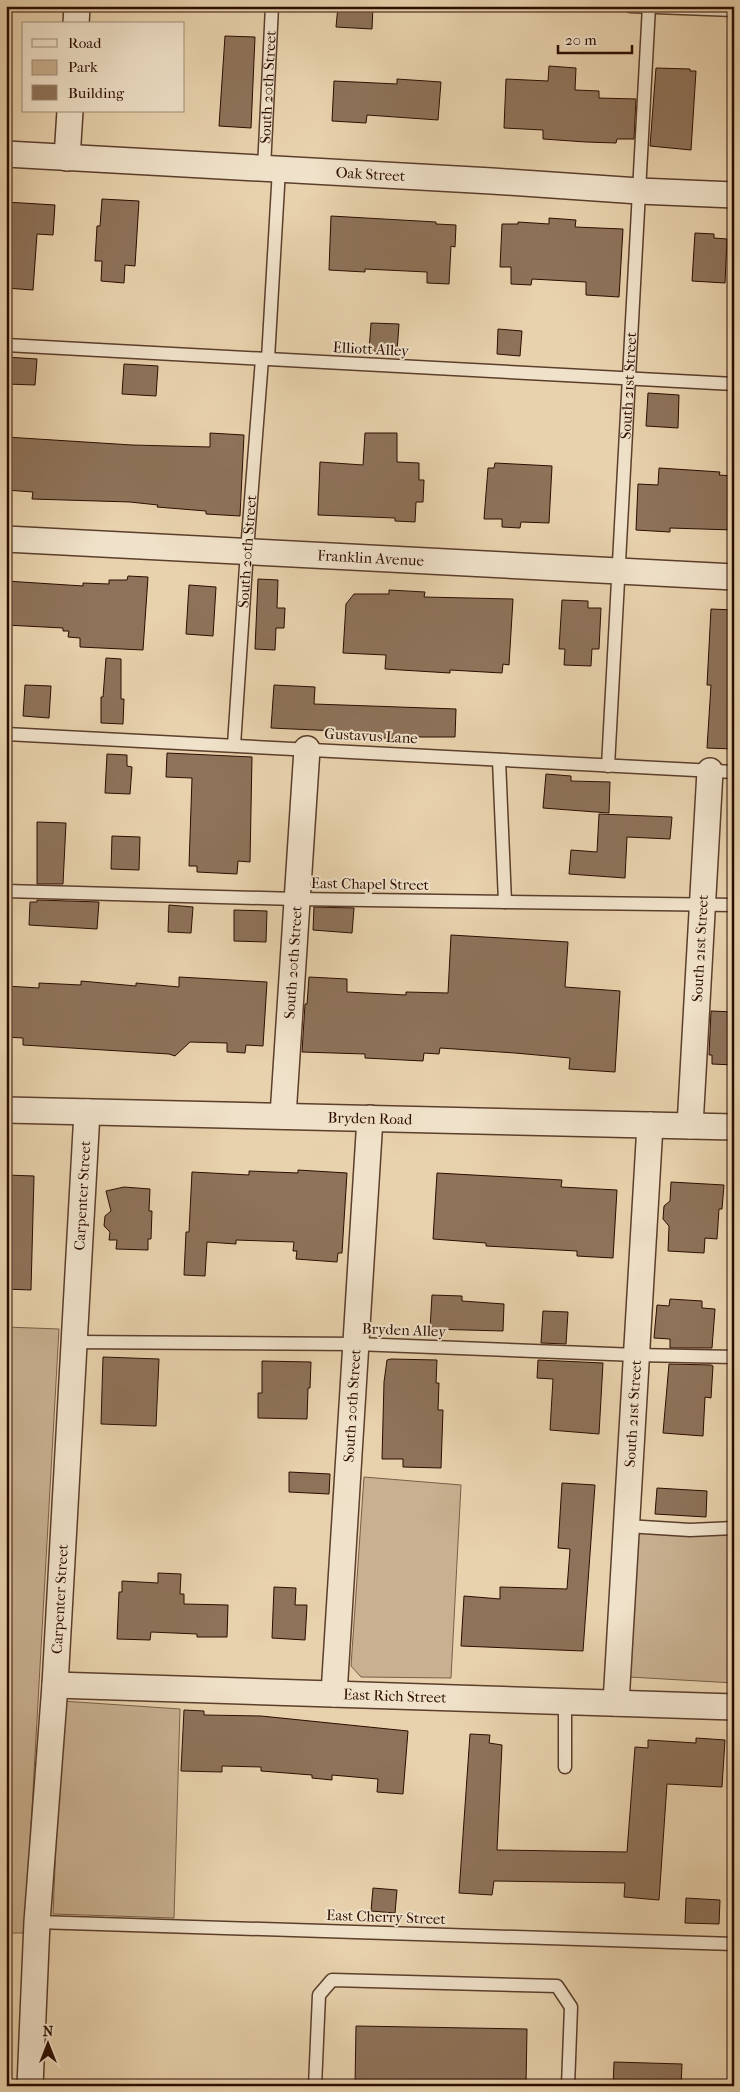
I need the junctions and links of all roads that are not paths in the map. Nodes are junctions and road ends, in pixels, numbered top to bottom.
1 (77, 6) edge
2 (272, 6) edge
3 (630, 6) edge
4 (648, 7) edge
5 (734, 10) edge
6 (76, 22) edge
7 (70, 112) edge
8 (6, 154) edge
9 (68, 158) junction
10 (271, 169) junction
11 (639, 191) junction
12 (734, 195) edge
13 (6, 345) edge
14 (265, 359) junction
15 (629, 379) junction
16 (734, 384) edge
17 (6, 539) edge
18 (247, 551) junction
19 (618, 571) junction
20 (734, 577) edge
21 (6, 734) edge
22 (234, 745) junction
23 (307, 749) junction
24 (499, 760) junction
25 (608, 766) junction
26 (722, 772) edge
27 (6, 891) edge
28 (296, 899) junction
29 (505, 902) junction
30 (702, 905) junction
31 (734, 905) edge
32 (6, 1110) edge
33 (87, 1112) junction
34 (283, 1116) junction
35 (370, 1118) junction
36 (650, 1125) junction
37 (690, 1126) junction
38 (734, 1127) edge
39 (73, 1342) junction
40 (356, 1344) junction
41 (637, 1355) junction
42 (734, 1357) edge
43 (627, 1526) junction
44 (734, 1528) edge
45 (55, 1685) junction
46 (334, 1694) junction
47 (565, 1701) junction
48 (616, 1703) junction
49 (734, 1707) edge
50 (565, 1767) dead end
51 (37, 1922) junction
52 (734, 1944) edge
53 (30, 2086) edge
54 (314, 2086) edge
55 (568, 2086) edge

1 - 6 street
2 - 10 lane, South 20th Street
3 - 4 lane
4 - 5 lane
4 - 11 lane, South 21st Street
7 - 9 street
8 - 9 street, Oak Street
9 - 10 street, Oak Street
10 - 11 street, Oak Street
10 - 14 lane, South 20th Street
11 - 12 street, Oak Street
11 - 15 lane, South 21st Street
13 - 14 lane, Elliott Alley
14 - 15 lane, Elliott Alley
14 - 18 lane, South 20th Street
15 - 16 lane, Elliott Alley
15 - 19 lane, South 21st Street
17 - 18 street, Franklin Avenue
18 - 19 street, Franklin Avenue
18 - 22 lane, South 20th Street
19 - 20 street, Franklin Avenue
19 - 25 lane, South 21st Street
21 - 22 lane, Gustavus Lane
22 - 23 lane, Gustavus Lane
23 - 24 lane, Gustavus Lane
23 - 28 street, South 20th Street
24 - 25 lane, Gustavus Lane
24 - 29 lane
25 - 26 lane, Gustavus Lane
26 - 30 street, South 21st Street
27 - 28 lane, East Chapel Street
28 - 29 lane, East Chapel Street
28 - 34 street, South 20th Street
29 - 30 lane, East Chapel Street
30 - 31 lane, East Chapel Street
30 - 37 street, South 21st Street
32 - 33 street, Bryden Road
33 - 34 street, Bryden Road
33 - 39 street, Carpenter Street
34 - 35 street, Bryden Road
35 - 36 street, Bryden Road
35 - 40 street, South 20th Street
36 - 37 street, Bryden Road
36 - 41 street, South 21st Street
37 - 38 street, Bryden Road
39 - 40 lane, Bryden Alley
39 - 45 street, Carpenter Street
40 - 41 lane, Bryden Alley
40 - 46 street, South 20th Street
41 - 42 lane, Bryden Alley
41 - 43 street, South 21st Street
43 - 44 lane
43 - 48 street, South 21st Street
45 - 46 street, East Rich Street
45 - 51 street, Carpenter Street
46 - 47 street, East Rich Street
47 - 48 street, East Rich Street
47 - 50 lane
48 - 49 street, East Rich Street
51 - 52 lane, East Cherry Street
51 - 53 street, Carpenter Street
54 - 55 lane

